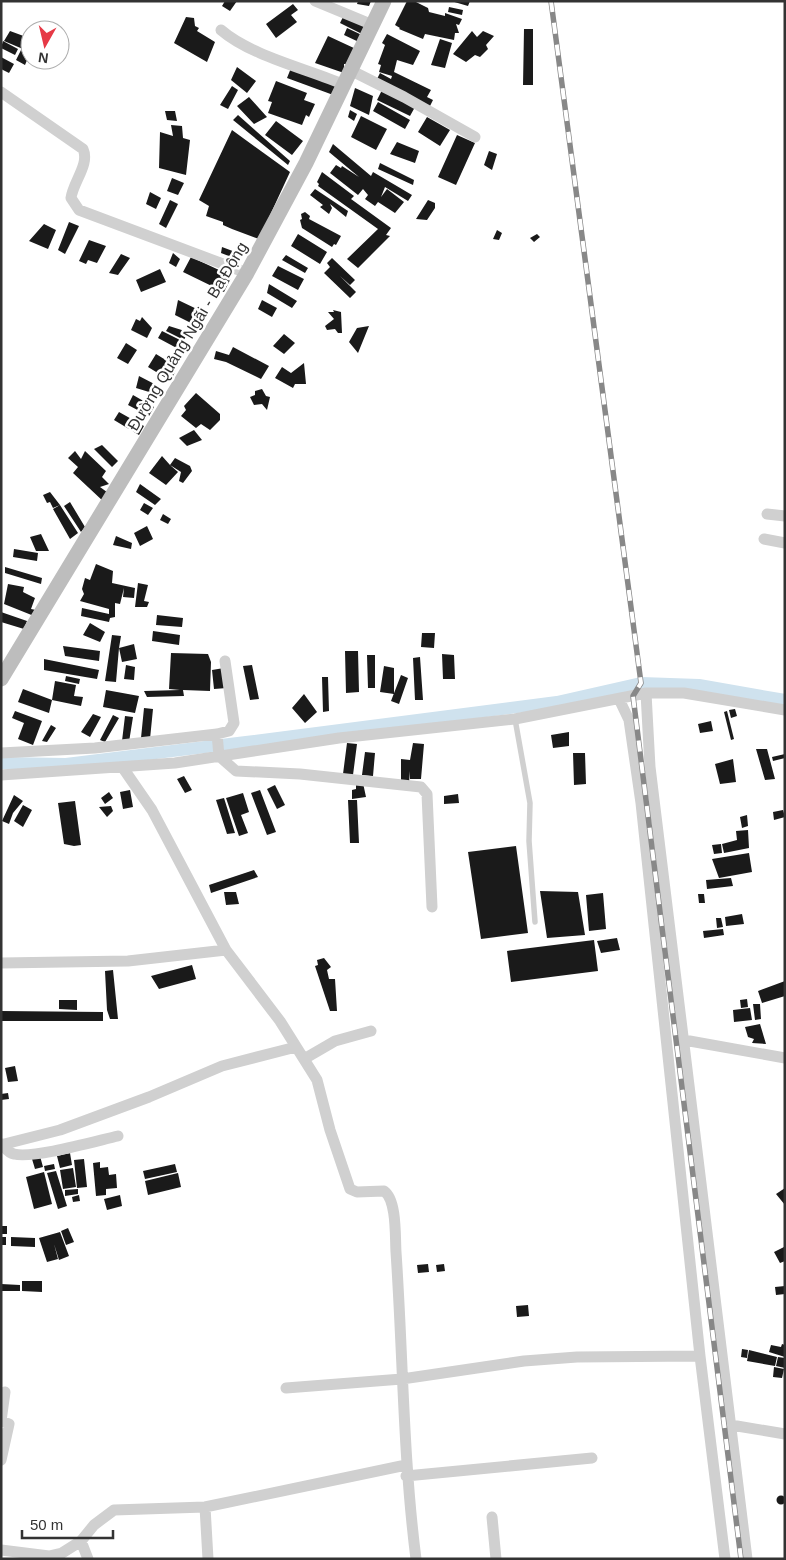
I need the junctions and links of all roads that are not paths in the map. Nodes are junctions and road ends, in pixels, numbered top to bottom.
1 (315, 1) edge
2 (384, 1) edge
3 (373, 25) junction
4 (221, 30) dead end
5 (352, 71) junction
6 (345, 85) junction
7 (1, 92) edge
8 (475, 137) dead end
9 (247, 273) junction
10 (767, 514) dead end
11 (785, 516) edge
12 (764, 540) dead end
13 (785, 542) edge
14 (225, 661) dead end
15 (2, 676) edge
16 (646, 694) junction
17 (619, 699) junction
18 (785, 710) edge
19 (516, 719) junction
20 (218, 745) junction
21 (1, 754) edge
22 (123, 768) junction
23 (1, 775) edge
24 (432, 907) dead end
25 (535, 922) dead end
26 (226, 950) junction
27 (1, 963) edge
28 (371, 1031) dead end
29 (684, 1040) junction
30 (296, 1047) junction
31 (785, 1058) edge
32 (304, 1059) junction
33 (118, 1136) dead end
34 (2, 1144) edge
35 (700, 1356) junction
36 (402, 1379) junction
37 (286, 1388) dead end
38 (5, 1392) dead end
39 (1, 1421) edge
40 (731, 1425) junction
41 (785, 1434) edge
42 (592, 1458) dead end
43 (1, 1460) edge
44 (406, 1471) junction
45 (205, 1507) junction
46 (492, 1517) dead end
47 (81, 1541) junction
48 (1, 1550) edge
49 (88, 1559) edge
50 (208, 1559) edge
51 (416, 1559) edge
52 (496, 1559) edge
53 (725, 1559) edge
54 (747, 1559) edge

1 - 3 street
2 - 3 main road, Đường Quảng Ngãi - Ba Động
3 - 5 main road, Đường Quảng Ngãi - Ba Động
4 - 6 street
5 - 6 main road, Đường Quảng Ngãi - Ba Động
5 - 8 street
6 - 9 main road, Đường Quảng Ngãi - Ba Động
7 - 9 street
9 - 15 main road, Đường Quảng Ngãi - Ba Động
10 - 11 street
12 - 13 street
14 - 20 street
16 - 17 street
16 - 18 street
16 - 29 street
17 - 19 street
17 - 35 street
19 - 20 street
19 - 25 lane
20 - 21 street
20 - 22 street
20 - 24 street
22 - 23 street
22 - 26 street
26 - 27 street
26 - 30 street
28 - 32 street
29 - 31 street
29 - 40 street
30 - 32 street
30 - 34 street
32 - 36 street
33 - 34 street
35 - 36 street
35 - 53 street
36 - 37 street
36 - 44 street
38 - 39 street
39 - 43 street
40 - 41 street
40 - 54 street
42 - 44 street
44 - 45 street
44 - 51 street
45 - 47 street
45 - 50 street
46 - 52 street
47 - 48 street
47 - 49 street

